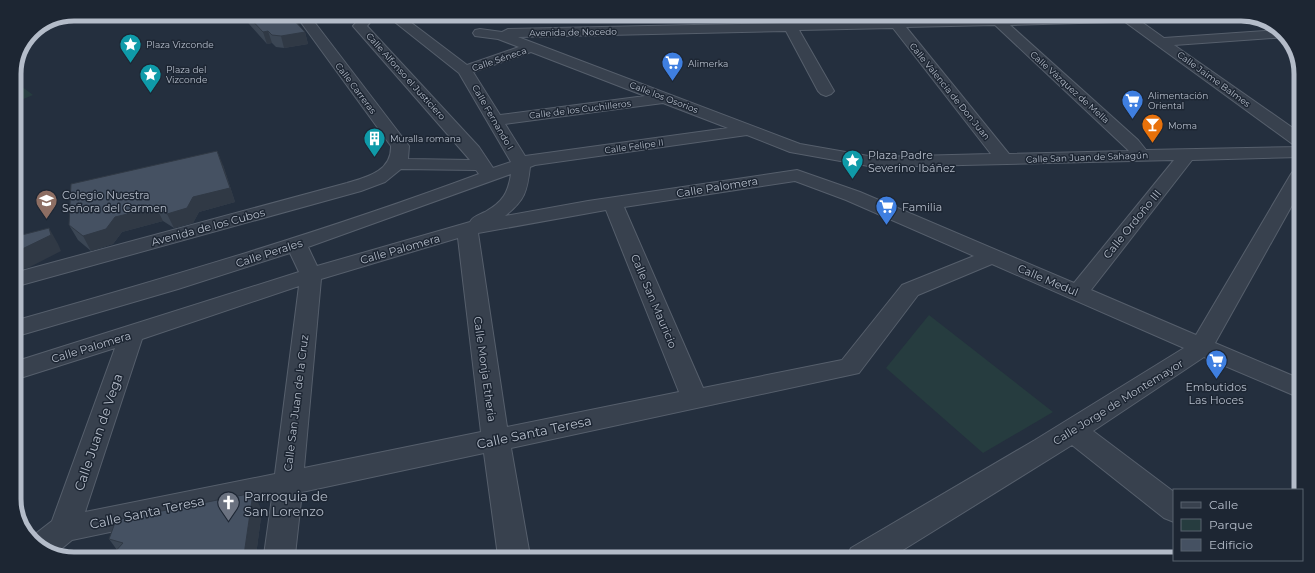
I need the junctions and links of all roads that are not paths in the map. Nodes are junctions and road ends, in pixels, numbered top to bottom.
1 (305, 21) edge
2 (365, 21) edge
3 (400, 21) edge
4 (616, 21) edge
5 (787, 21) edge
6 (894, 21) edge
7 (998, 21) edge
8 (1131, 21) edge
9 (660, 29) junction
10 (483, 33) joint
11 (550, 33) junction
12 (1275, 34) edge
13 (1162, 42) junction
14 (530, 46) junction
15 (465, 70) junction
16 (826, 91) dead end
17 (666, 98) junction
18 (494, 120) junction
19 (748, 129) junction
20 (1294, 137) edge
21 (1294, 152) edge
22 (1139, 155) junction
23 (1187, 155) junction
24 (1005, 160) junction
25 (874, 162) joint
26 (397, 164) junction
27 (520, 164) junction
28 (486, 170) junction
29 (796, 175) joint
30 (1294, 184) edge
31 (613, 204) junction
32 (494, 215) junction
33 (516, 220) junction
34 (467, 229) junction
35 (296, 244) junction
36 (993, 256) junction
37 (311, 275) junction
38 (21, 278) edge
39 (1077, 293) junction
40 (21, 328) edge
41 (132, 334) junction
42 (1201, 347) junction
43 (21, 369) edge
44 (1294, 386) edge
45 (695, 399) junction
46 (1072, 431) junction
47 (495, 440) junction
48 (287, 484) junction
49 (1173, 508) edge
50 (64, 529) junction
51 (46, 543) edge
52 (280, 552) edge
53 (513, 552) edge
54 (872, 552) edge

1 - 26 street, Calle Carreras
2 - 28 street, Calle Alfonso el Justiciero
3 - 15 street, Calle Fernando I
4 - 9 street
5 - 9 street, Avenida de Nocedo
5 - 16 street
6 - 24 street, Calle Valencia de Don Juan
7 - 22 street, Calle Vázquez de Mella
8 - 13 street, Calle Jaime Balmes
9 - 11 street, Avenida de Nocedo
10 - 11 street, Avenida de Nocedo
10 - 14 street, Calle los Osorios
11 - 14 street
12 - 13 street
13 - 20 street, Calle Jaime Balmes
14 - 15 street, Calle Séneca
14 - 17 street, Calle los Osorios
15 - 18 street, Calle Fernando I
17 - 18 street, Calle de los Cuchilleros
17 - 19 street, Calle los Osorios
18 - 27 street, Calle Fernando I
19 - 25 street, Calle los Osorios
19 - 27 street, Calle Felipe II
21 - 23 street, Calle San Juan de Sahagún
22 - 23 street, Calle San Juan de Sahagún
22 - 24 street, Calle San Juan de Sahagún
23 - 39 street, Calle Ordoño III
24 - 25 street, Calle San Juan de Sahagún
26 - 28 street
26 - 38 street, Avenida de los Cubos
27 - 28 street, Calle Perales
27 - 32 street
28 - 35 street, Calle Perales
29 - 31 street, Calle Palomera
29 - 36 street, Calle Medul
30 - 42 street, Calle Jorge de Montemayor
31 - 33 street, Calle Palomera
31 - 45 street, Calle San Mauricio
32 - 33 street
32 - 34 street
33 - 34 street, Calle Palomera
34 - 37 street, Calle Palomera
34 - 47 street, Calle Monja Etheria
35 - 37 street
35 - 40 street, Calle Perales
36 - 39 street, Calle Medul
36 - 45 street, Calle Santa Teresa
37 - 41 street, Calle Palomera
37 - 48 street, Calle San Juan de la Cruz
39 - 42 street, Calle Medul
41 - 43 street, Calle Palomera
41 - 50 street, Calle Juan de Vega
42 - 44 street, Calle Medul
42 - 46 street, Calle Jorge de Montemayor
45 - 47 street, Calle Santa Teresa
46 - 49 street
46 - 54 street, Calle Jorge de Montemayor
47 - 48 street, Calle Santa Teresa
47 - 53 street, Calle Monja Etheria
48 - 50 street, Calle Santa Teresa
48 - 52 street, Calle San Juan de la Cruz
50 - 51 street, Calle Santa Teresa

